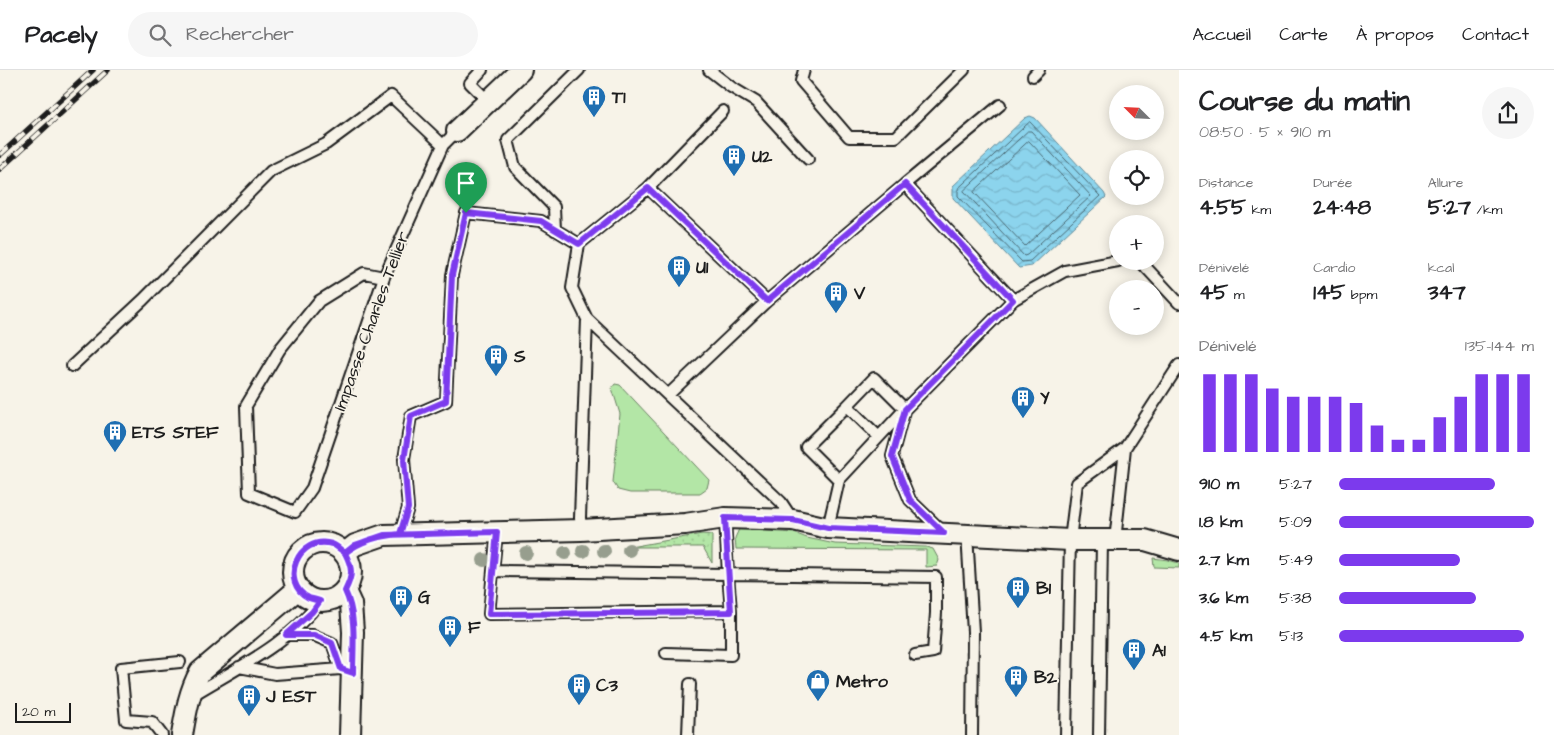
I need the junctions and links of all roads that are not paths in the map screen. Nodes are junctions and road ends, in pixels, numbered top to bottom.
1 (482, 70) edge
2 (521, 70) edge
3 (579, 70) edge
4 (709, 70) edge
5 (804, 70) edge
6 (964, 70) edge
7 (488, 101) junction
8 (1000, 105) dead end
9 (723, 111) dead end
10 (457, 131) joint
11 (443, 145) junction
12 (808, 159) dead end
13 (905, 184) junction
14 (648, 188) junction
15 (555, 230) junction
16 (579, 244) junction
17 (1109, 263) edge
18 (1148, 270) edge
19 (384, 277) junction
20 (1013, 300) junction
21 (767, 301) junction
22 (1179, 303) edge
23 (587, 319) junction
24 (1179, 364) edge
25 (72, 366) dead end
26 (668, 395) junction
27 (847, 406) junction
28 (905, 409) junction
29 (879, 436) junction
30 (1125, 448) junction
31 (839, 480) junction
32 (725, 518) junction
33 (793, 520) junction
34 (828, 528) junction
35 (582, 530) junction
36 (497, 532) junction
37 (944, 533) junction
38 (400, 534) junction
39 (967, 534) junction
40 (1179, 536) edge
41 (1070, 540) junction
42 (1145, 540) junction
43 (1109, 541) junction
44 (1179, 550) edge
45 (345, 553) junction
46 (493, 570) junction
47 (728, 574) junction
48 (298, 589) junction
49 (345, 591) junction
50 (320, 601) junction
51 (731, 612) junction
52 (286, 635) junction
53 (666, 653) dead end
54 (915, 655) dead end
55 (180, 662) dead end
56 (239, 667) junction
57 (347, 671) junction
58 (690, 684) dead end
59 (188, 698) junction
60 (162, 735) edge
61 (182, 735) edge
62 (350, 735) edge
63 (688, 735) edge
64 (972, 735) edge
65 (1066, 735) edge
66 (1099, 735) edge

1 - 7 lane
2 - 7 street, Impasse Charles Tellier
3 - 15 lane
4 - 12 lane
5 - 6 lane
7 - 10 street, Impasse Charles Tellier
8 - 13 lane
9 - 14 lane
10 - 11 lane, Impasse Charles Tellier
11 - 19 lane, Impasse Charles Tellier
11 - 25 lane
13 - 20 lane
13 - 21 lane
14 - 16 lane
14 - 21 lane
15 - 16 lane
15 - 38 lane
16 - 23 lane
17 - 20 lane
18 - 22 lane
19 - 19 lane, Impasse Charles Tellier
20 - 28 lane
21 - 26 lane
23 - 26 lane
23 - 35 lane
24 - 30 lane
26 - 33 lane
27 - 28 lane
27 - 29 lane
27 - 31 lane
28 - 29 lane
28 - 37 lane
29 - 31 lane
30 - 41 lane
30 - 43 lane
31 - 34 lane
32 - 33 street
32 - 35 street
32 - 47 lane
33 - 34 street
34 - 37 street
35 - 36 street
36 - 38 street
36 - 46 lane
37 - 39 street
38 - 45 street
39 - 41 street
39 - 64 lane
40 - 42 street
41 - 43 street
41 - 65 lane
42 - 43 street
42 - 44 street
43 - 66 lane
45 - 48 street
45 - 49 street
46 - 47 lane
46 - 51 lane
47 - 51 lane
47 - 54 lane
48 - 50 street
48 - 59 street
49 - 50 street
49 - 57 street
50 - 52 lane
51 - 53 lane
52 - 56 lane
52 - 57 lane
55 - 60 lane
56 - 57 lane
56 - 59 lane
57 - 62 street
58 - 63 lane
59 - 61 street

